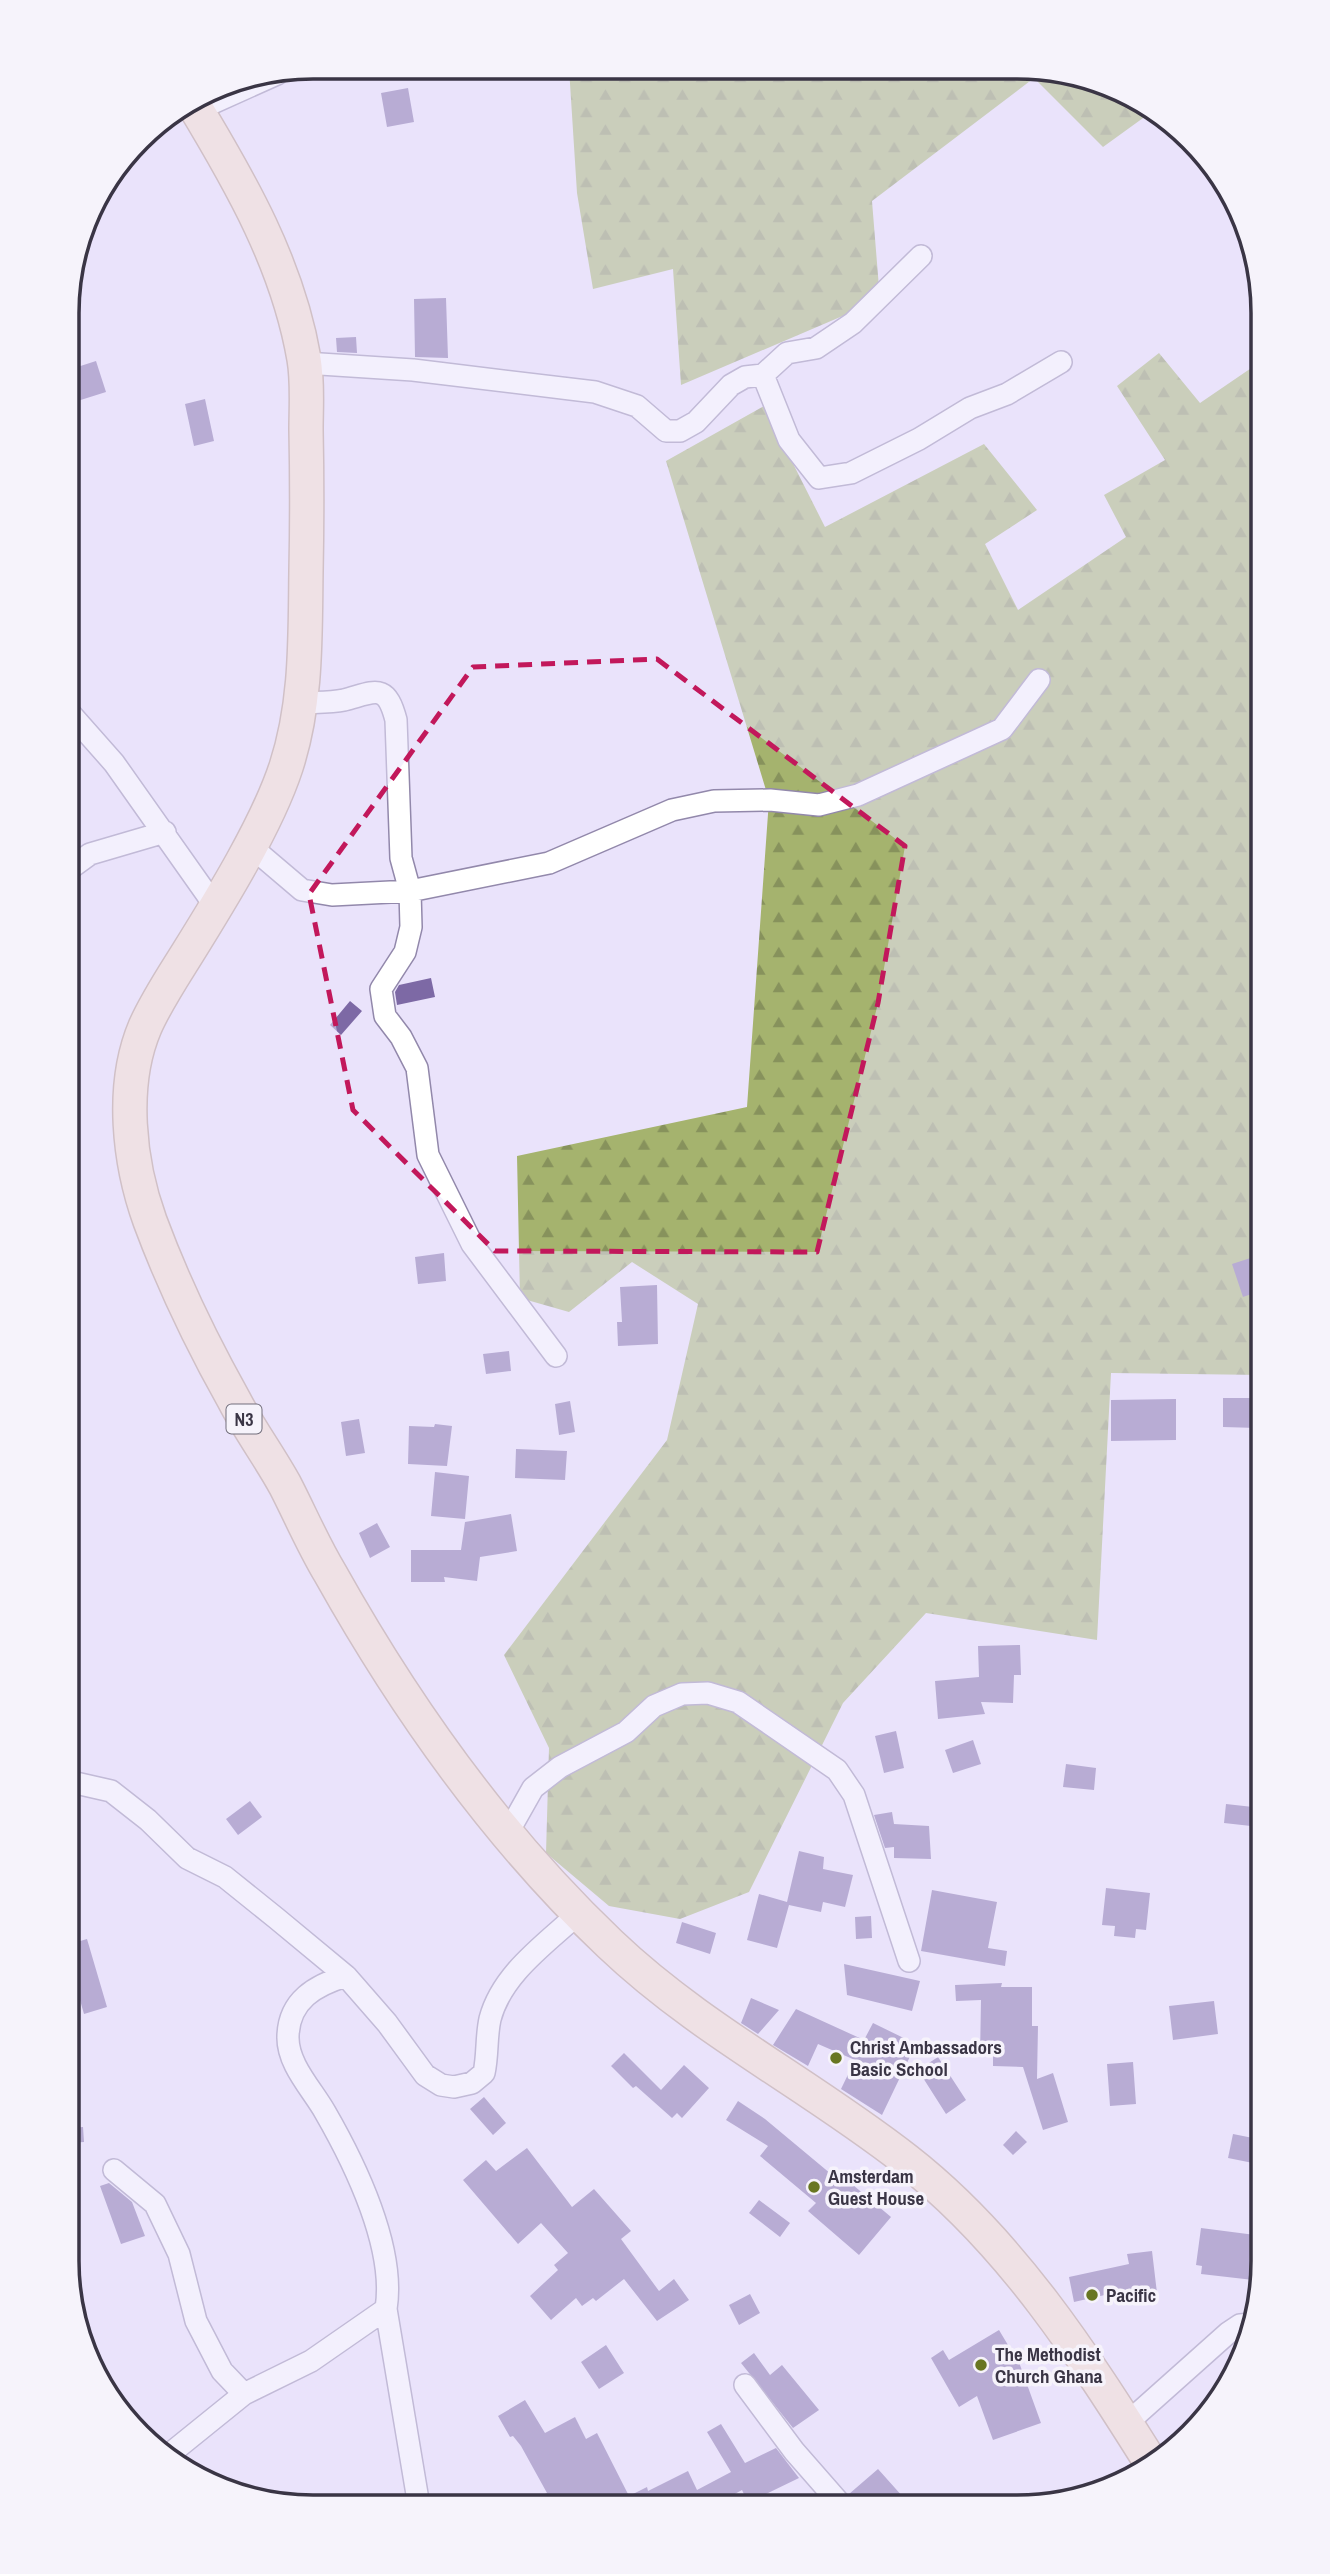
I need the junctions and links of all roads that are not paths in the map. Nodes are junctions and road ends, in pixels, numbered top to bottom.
1 (196, 110) edge
2 (921, 256) dead end
3 (1061, 362) dead end
4 (305, 363) junction
5 (762, 375) junction
6 (1039, 680) dead end
7 (300, 702) junction
8 (79, 723) edge
9 (164, 832) junction
10 (249, 845) junction
11 (79, 862) edge
12 (410, 891) junction
13 (215, 906) junction
14 (556, 1356) dead end
15 (79, 1784) edge
16 (507, 1835) junction
17 (580, 1912) junction
18 (909, 1961) dead end
19 (346, 1976) junction
20 (114, 2169) dead end
21 (386, 2309) junction
22 (1242, 2325) edge
23 (745, 2385) dead end
24 (244, 2394) junction
25 (1126, 2424) junction
26 (175, 2450) edge
27 (1146, 2456) edge
28 (417, 2495) edge
29 (832, 2495) edge

1 - 4 main road, N3
2 - 5 street
3 - 5 street
4 - 5 street
4 - 7 main road, N3
6 - 12 street
7 - 10 main road, N3
7 - 12 street
8 - 9 street
9 - 11 street
9 - 13 street
10 - 12 street
10 - 13 main road, N3
12 - 14 street
13 - 16 main road, N3
15 - 19 street
16 - 17 main road, N3
16 - 18 street
17 - 19 street
17 - 25 main road, N3
19 - 21 street
20 - 24 street
21 - 24 street
21 - 28 street
22 - 25 street
23 - 29 street
24 - 26 street
25 - 27 main road, N3

